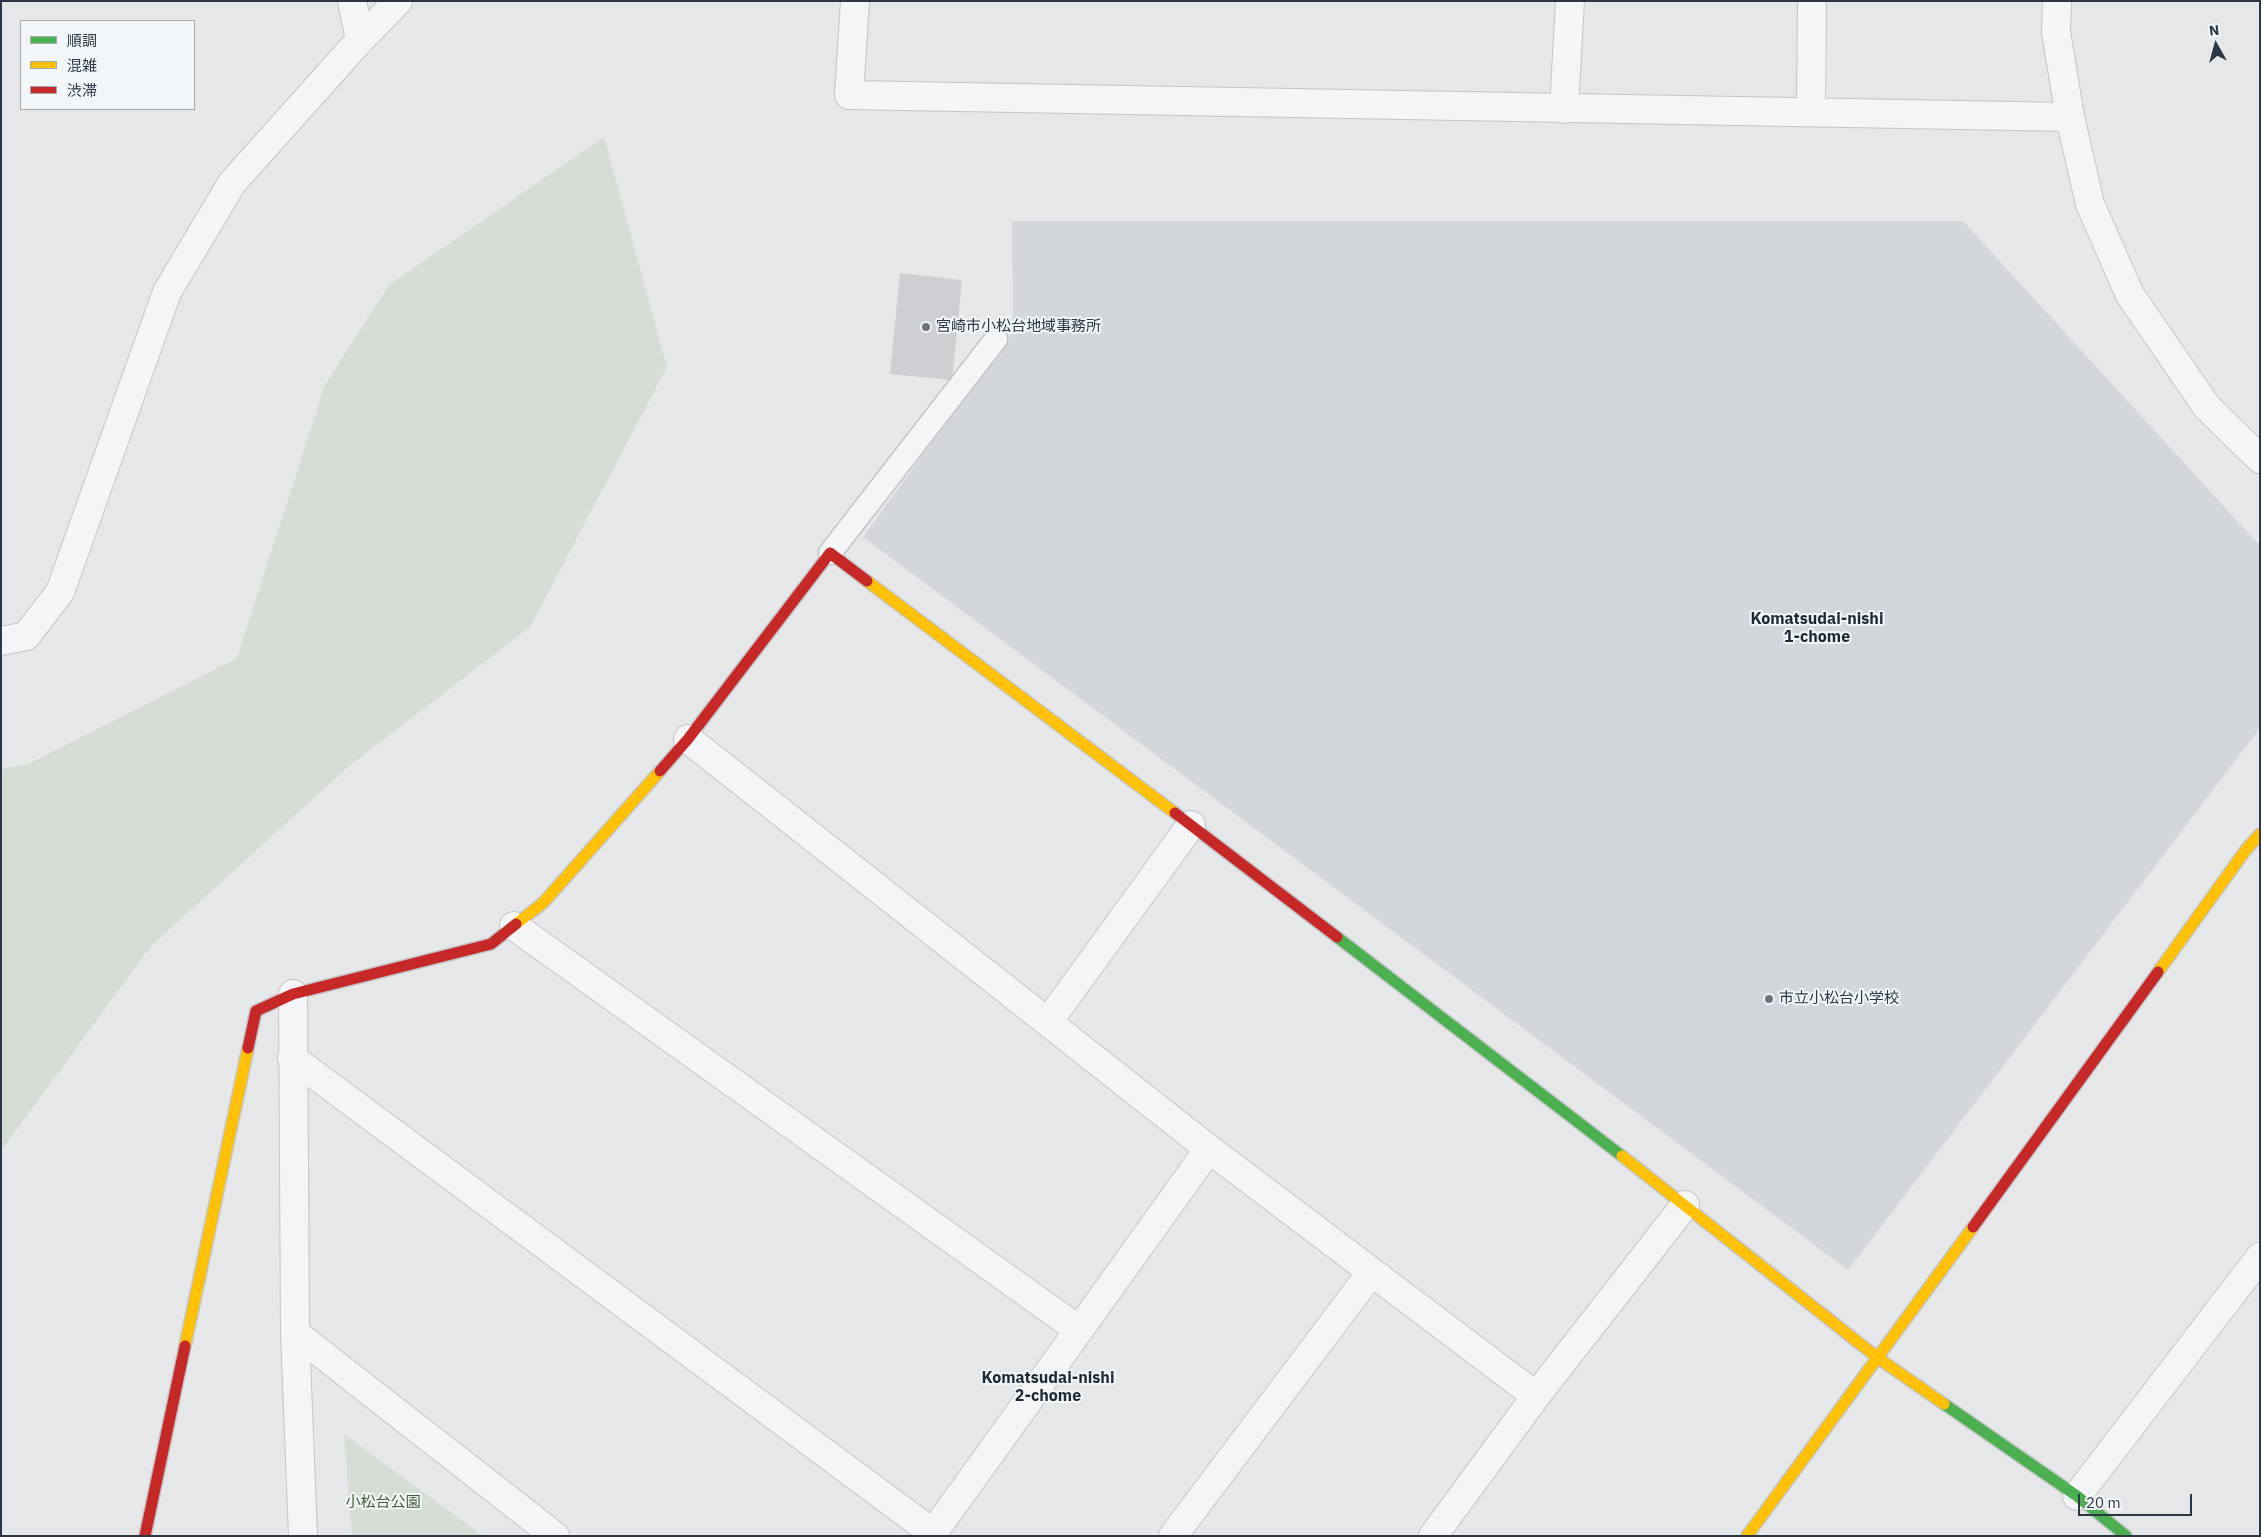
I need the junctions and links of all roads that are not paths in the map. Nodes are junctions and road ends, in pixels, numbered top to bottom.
1 (352, 1) edge
2 (398, 1) edge
3 (854, 1) edge
4 (1570, 1) edge
5 (1812, 1) edge
6 (2057, 1) edge
7 (360, 40) junction
8 (1564, 109) junction
9 (1811, 112) junction
10 (2070, 117) junction
11 (996, 340) dead end
12 (2260, 458) edge
13 (830, 553) junction
14 (1, 641) edge
15 (688, 739) junction
16 (1191, 825) junction
17 (2260, 834) edge
18 (514, 926) junction
19 (293, 994) junction
20 (1048, 1022) junction
21 (292, 1058) junction
22 (1209, 1149) junction
23 (1685, 1206) junction
24 (2260, 1257) edge
25 (1371, 1273) junction
26 (1079, 1330) junction
27 (295, 1333) junction
28 (1878, 1358) junction
29 (1536, 1396) junction
30 (2077, 1496) junction
31 (932, 1534) edge
32 (145, 1536) edge
33 (303, 1536) edge
34 (555, 1536) edge
35 (1173, 1536) edge
36 (1433, 1536) edge
37 (1747, 1536) edge
38 (2126, 1536) edge

1 - 7 street
2 - 7 street
3 - 8 street
4 - 8 street
5 - 9 street
6 - 10 street
7 - 14 street
8 - 9 street
9 - 10 street
10 - 12 street
11 - 13 lane
13 - 15 street
13 - 16 street
15 - 18 street
15 - 20 street
16 - 20 street
16 - 23 street
17 - 28 street
18 - 19 street
18 - 26 street
19 - 21 street
19 - 32 street
20 - 22 street
21 - 27 street
21 - 31 street
22 - 25 street
22 - 26 street
23 - 28 street
23 - 29 street
24 - 30 street
25 - 29 street
25 - 35 street
26 - 31 street
27 - 33 street
27 - 34 street
28 - 30 street
28 - 37 street
29 - 36 street
30 - 38 street

